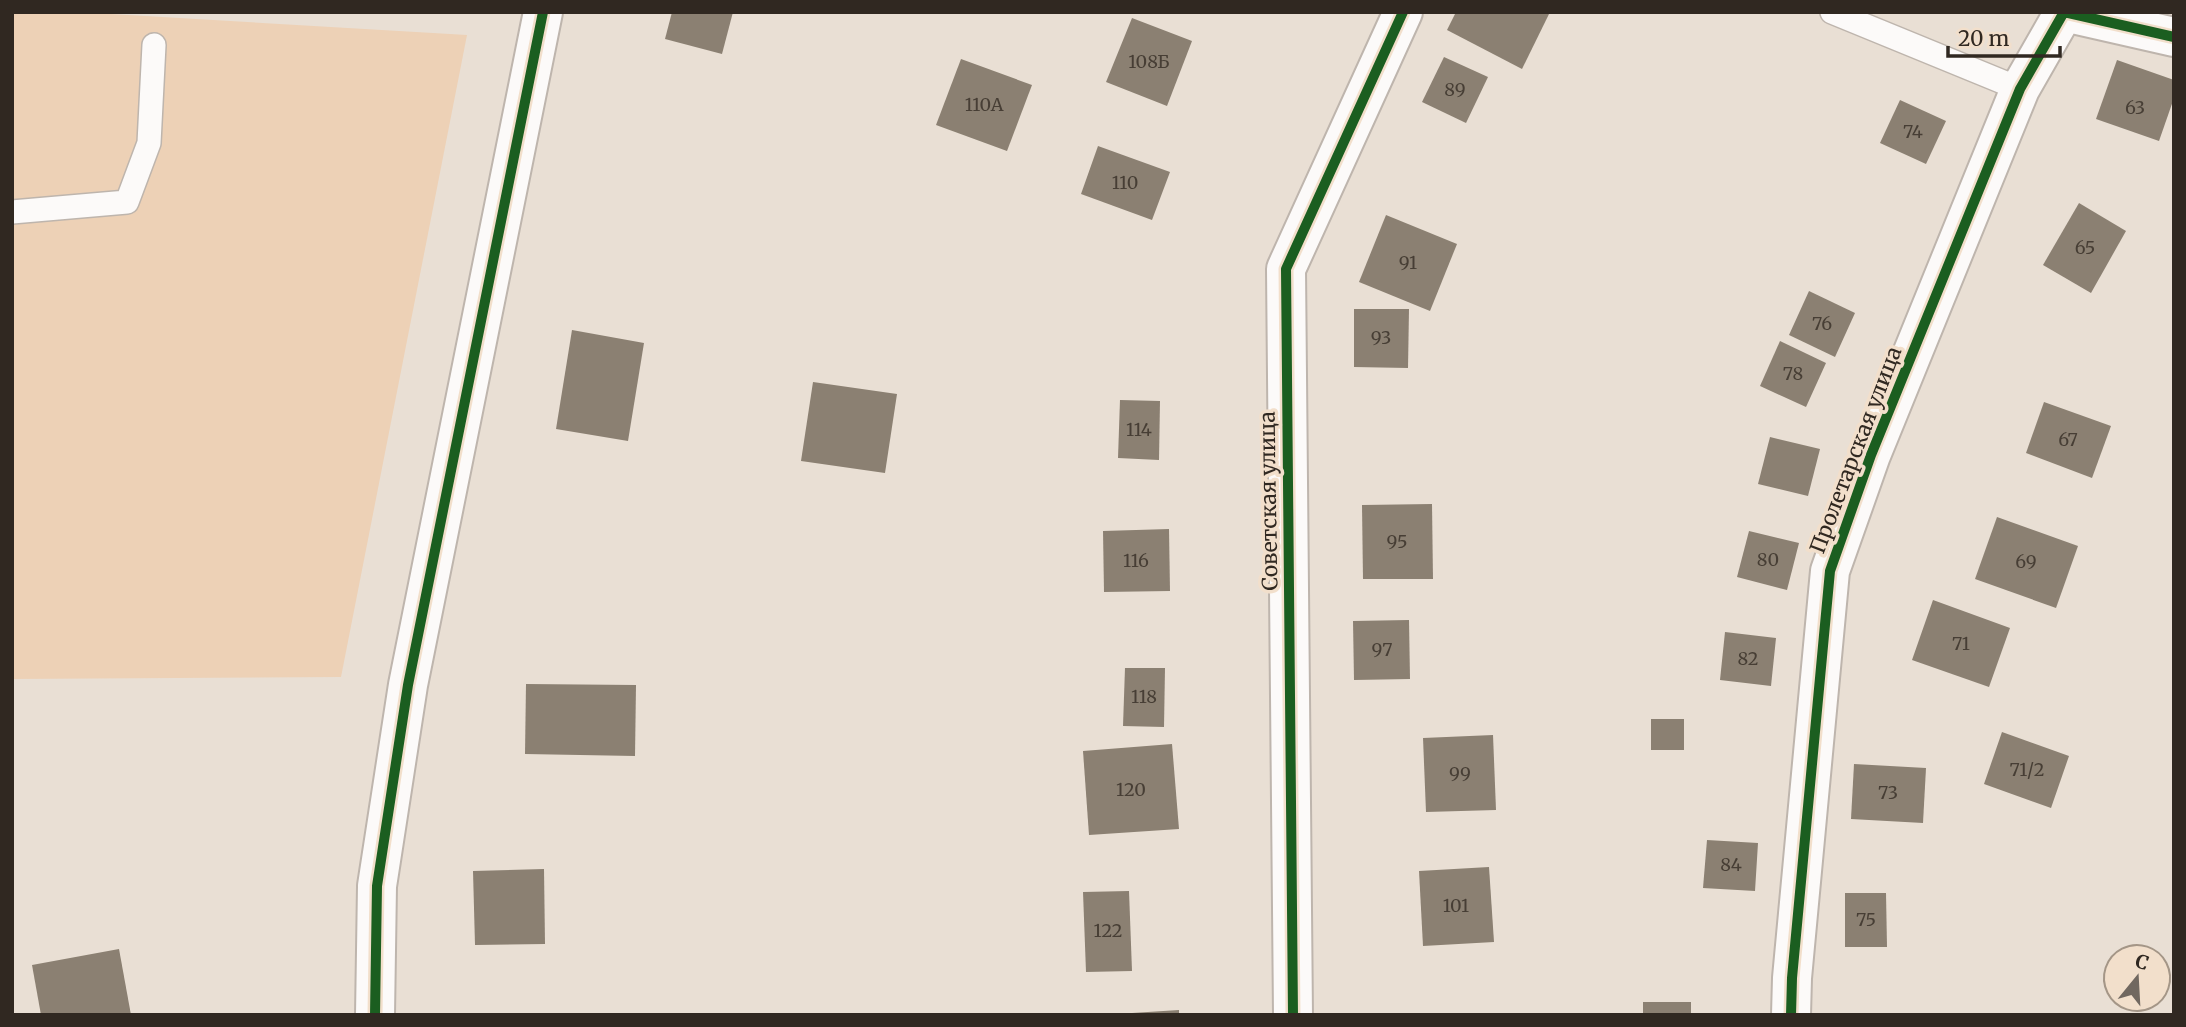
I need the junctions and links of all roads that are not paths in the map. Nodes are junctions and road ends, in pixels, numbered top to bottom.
1 (544, 12) edge
2 (1403, 12) edge
3 (1832, 12) edge
4 (2064, 12) edge
5 (2174, 37) edge
6 (154, 45) dead end
7 (2020, 89) junction
8 (12, 212) edge
9 (375, 1015) edge
10 (1293, 1015) edge
11 (1791, 1015) edge

1 - 9 street
2 - 10 street, Советская улица
3 - 7 lane
4 - 5 street
4 - 7 street, Пролетарская улица
6 - 8 lane
7 - 11 street, Пролетарская улица

